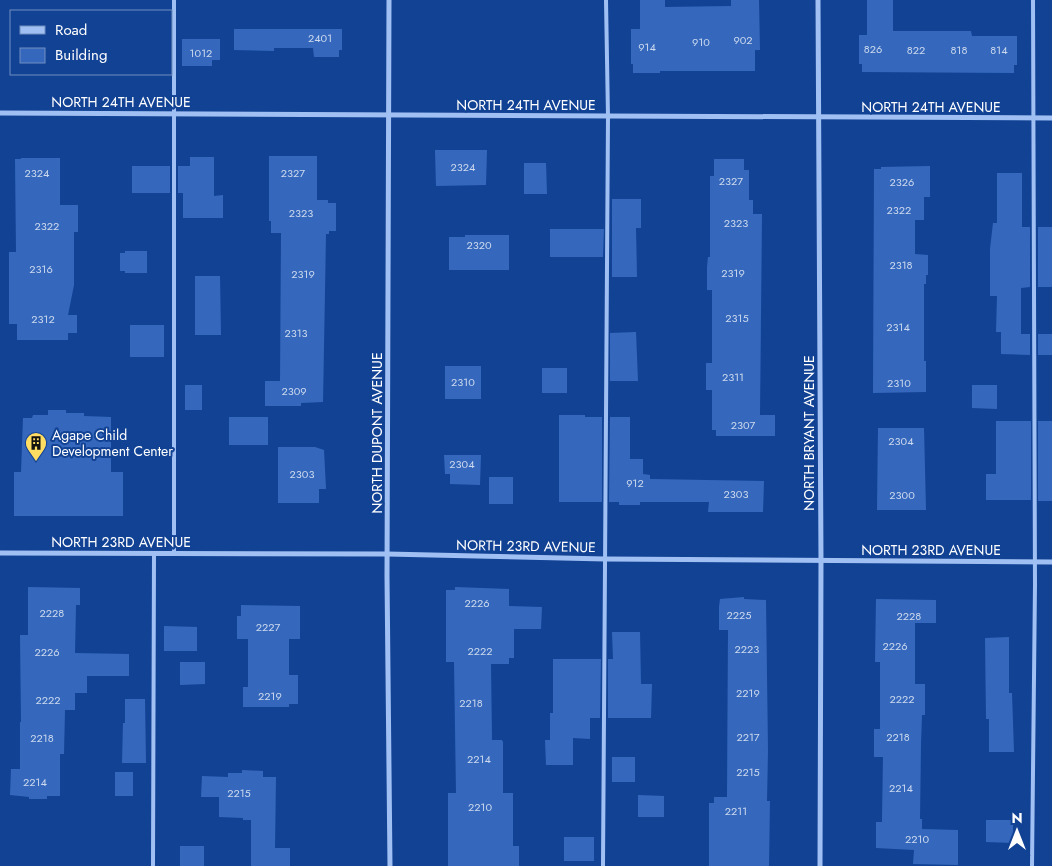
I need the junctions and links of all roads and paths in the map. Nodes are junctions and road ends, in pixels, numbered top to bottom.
1 (174, 0) edge
2 (389, 0) edge
3 (606, 0) edge
4 (818, 0) edge
5 (1034, 0) edge
6 (0, 113) edge
7 (173, 113) junction
8 (389, 116) junction
9 (608, 117) junction
10 (819, 118) junction
11 (1034, 118) junction
12 (1052, 118) edge
13 (0, 553) edge
14 (154, 554) junction
15 (174, 554) junction
16 (387, 554) junction
17 (604, 559) junction
18 (821, 561) junction
19 (1035, 562) junction
20 (1052, 562) edge
21 (153, 866) edge
22 (390, 866) edge
23 (603, 866) edge
24 (820, 866) edge
25 (1032, 866) edge

1 - 7 lane
2 - 8 street, NORTH DUPONT AVENUE
3 - 9 lane
4 - 10 street, NORTH BRYANT AVENUE
5 - 11 lane
6 - 7 street, NORTH 24TH AVENUE
7 - 8 street, NORTH 24TH AVENUE
7 - 15 lane
8 - 9 street, NORTH 24TH AVENUE
8 - 16 street, NORTH DUPONT AVENUE
9 - 10 street, NORTH 24TH AVENUE
9 - 17 lane
10 - 11 street, NORTH 24TH AVENUE
10 - 18 street, NORTH BRYANT AVENUE
11 - 12 street, NORTH 24TH AVENUE
11 - 19 lane
13 - 14 street, NORTH 23RD AVENUE
14 - 15 street, NORTH 23RD AVENUE
14 - 21 lane
15 - 16 street, NORTH 23RD AVENUE
16 - 17 street, NORTH 23RD AVENUE
16 - 22 street, NORTH DUPONT AVENUE
17 - 18 street, NORTH 23RD AVENUE
17 - 23 lane
18 - 19 street, NORTH 23RD AVENUE
18 - 24 street, NORTH BRYANT AVENUE
19 - 20 street, NORTH 23RD AVENUE
19 - 25 lane

